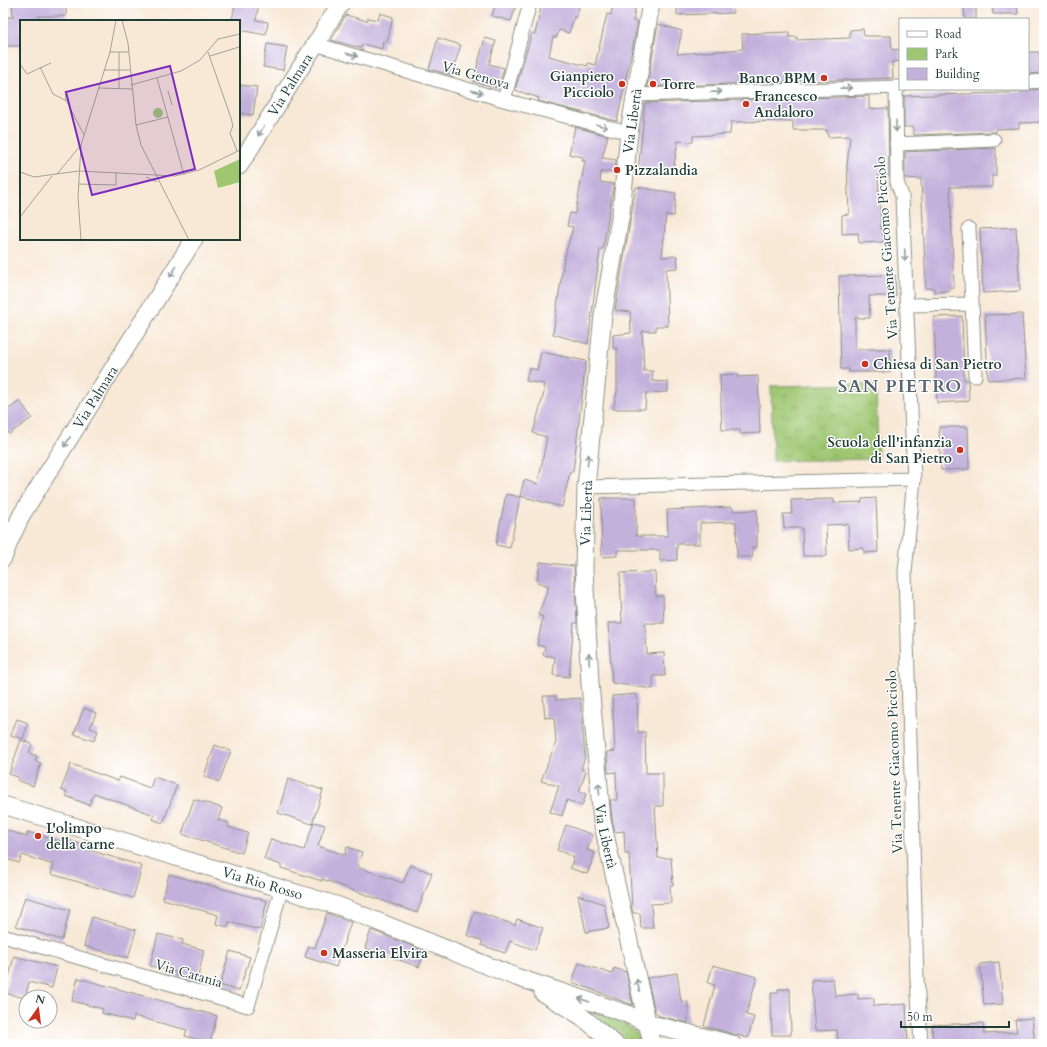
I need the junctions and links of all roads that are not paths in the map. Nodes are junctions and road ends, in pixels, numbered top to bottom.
1 (341, 3) edge
2 (530, 3) edge
3 (651, 3) edge
4 (315, 44) junction
5 (1044, 81) edge
6 (1029, 82) edge
7 (898, 87) edge
8 (635, 95) junction
9 (504, 100) junction
10 (629, 133) junction
11 (994, 140) dead end
12 (896, 144) junction
13 (240, 164) edge
14 (969, 229) dead end
15 (193, 240) edge
16 (972, 304) junction
17 (908, 305) junction
18 (975, 376) dead end
19 (914, 479) junction
20 (586, 487) junction
21 (6, 542) edge
22 (3, 558) edge
23 (3, 805) edge
24 (282, 888) junction
25 (3, 936) edge
26 (516, 977) junction
27 (647, 1023) junction
28 (616, 1044) edge
29 (652, 1044) edge
30 (732, 1044) edge
31 (921, 1044) edge

1 - 4 street, Via Palmara
2 - 9 street
3 - 8 street, Via Libertà
4 -> 9 street, Via Genova
4 -> 13 street, Via Palmara
5 - 6 street
8 -> 7 street
7 -> 12 street, Via Tenente Giacomo Picciolo
8 - 10 street, Via Libertà
9 -> 10 street, Via Genova
20 -> 10 street, Via Libertà
11 - 12 street
12 -> 17 street, Via Tenente Giacomo Picciolo
14 - 16 street
15 -> 21 street, Via Palmara
16 - 17 street
16 - 18 street
17 - 19 street, Via Tenente Giacomo Picciolo
19 - 20 street
19 - 31 street, Via Tenente Giacomo Picciolo
27 -> 20 street, Via Libertà
21 - 22 street, Via Palmara
23 - 24 street, Via Rio Rosso
24 - 25 street, Via Catania
24 - 26 street, Via Rio Rosso
27 -> 26 street
26 - 28 street
27 - 29 street, Via Libertà
27 - 30 street

